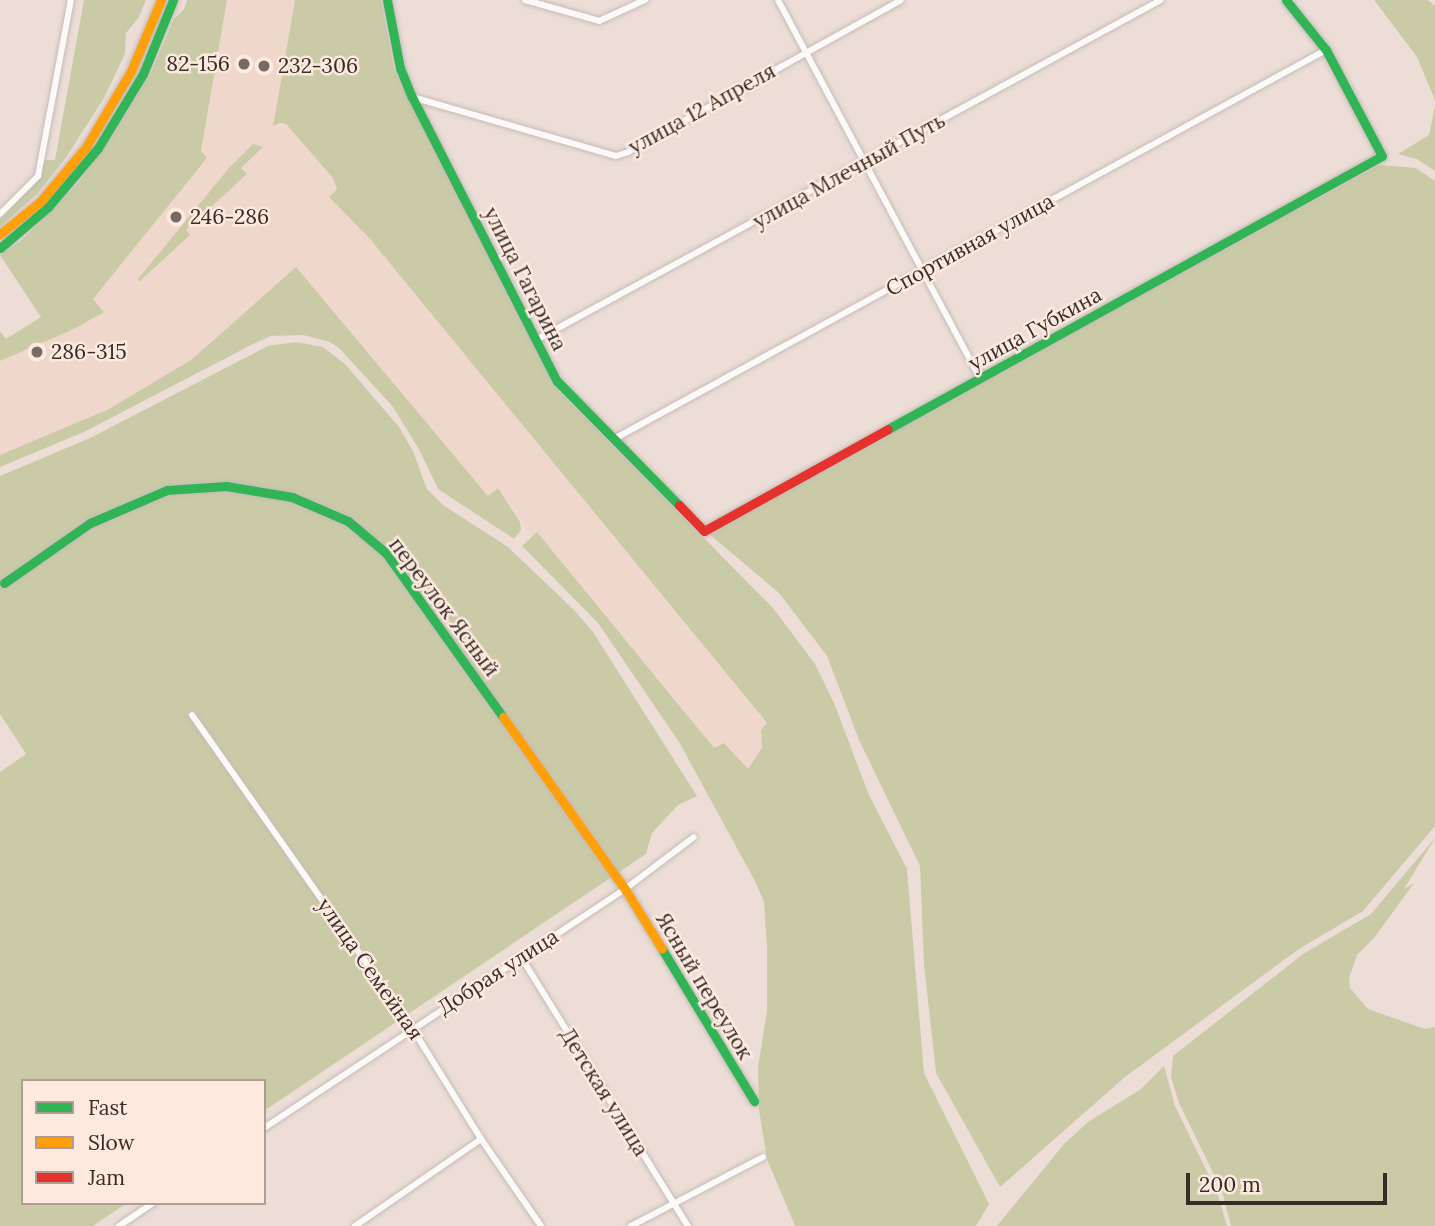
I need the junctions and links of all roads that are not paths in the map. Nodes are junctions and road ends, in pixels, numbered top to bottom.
1 (71, 0) edge
2 (161, 0) edge
3 (173, 0) edge
4 (387, 0) edge
5 (525, 0) edge
6 (645, 0) edge
7 (778, 0) edge
8 (901, 0) edge
9 (1161, 0) edge
10 (1286, 0) edge
11 (1326, 50) junction
12 (806, 52) junction
13 (412, 97) junction
14 (864, 164) junction
15 (0, 214) edge
16 (0, 233) edge
17 (0, 248) edge
18 (923, 271) junction
19 (536, 340) junction
20 (980, 379) junction
21 (614, 439) junction
22 (704, 531) joint
23 (4, 583) dead end
24 (192, 715) dead end
25 (694, 837) dead end
26 (625, 889) junction
27 (521, 957) junction
28 (412, 1028) junction
29 (754, 1101) dead end
30 (266, 1127) edge
31 (481, 1139) junction
32 (763, 1157) dead end
33 (673, 1204) junction
34 (150, 1205) edge
35 (119, 1226) edge
36 (355, 1226) edge
37 (541, 1226) edge
38 (631, 1226) edge
39 (688, 1226) edge

1 - 15 street
2 - 16 street
3 - 17 street
4 - 13 street, улица Гагарина
5 - 6 street
7 - 12 street
8 - 12 street, улица 12 Апреля
9 - 14 street, улица Млечный Путь
10 - 11 street
11 - 18 street, Спортивная улица
11 - 20 street, улица Губкина
12 - 13 street, улица 12 Апреля
12 - 14 street
13 - 19 street, улица Гагарина
14 - 18 street
14 - 19 street, улица Млечный Путь
18 - 20 street
18 - 21 street, Спортивная улица
19 - 21 street, улица Гагарина
20 - 22 street, улица Губкина
21 - 22 street, улица Гагарина
23 - 26 street, переулок Ясный
24 - 28 street, улица Семейная
25 - 26 street, Добрая улица
26 - 27 street, Добрая улица
26 - 29 street, Ясный переулок
27 - 28 street, Добрая улица
27 - 33 street, Детская улица
28 - 30 street, Добрая улица
28 - 31 street, улица Семейная
31 - 36 street
31 - 37 street, улица Семейная
32 - 33 street
33 - 38 street
33 - 39 street, Детская улица
34 - 35 street

